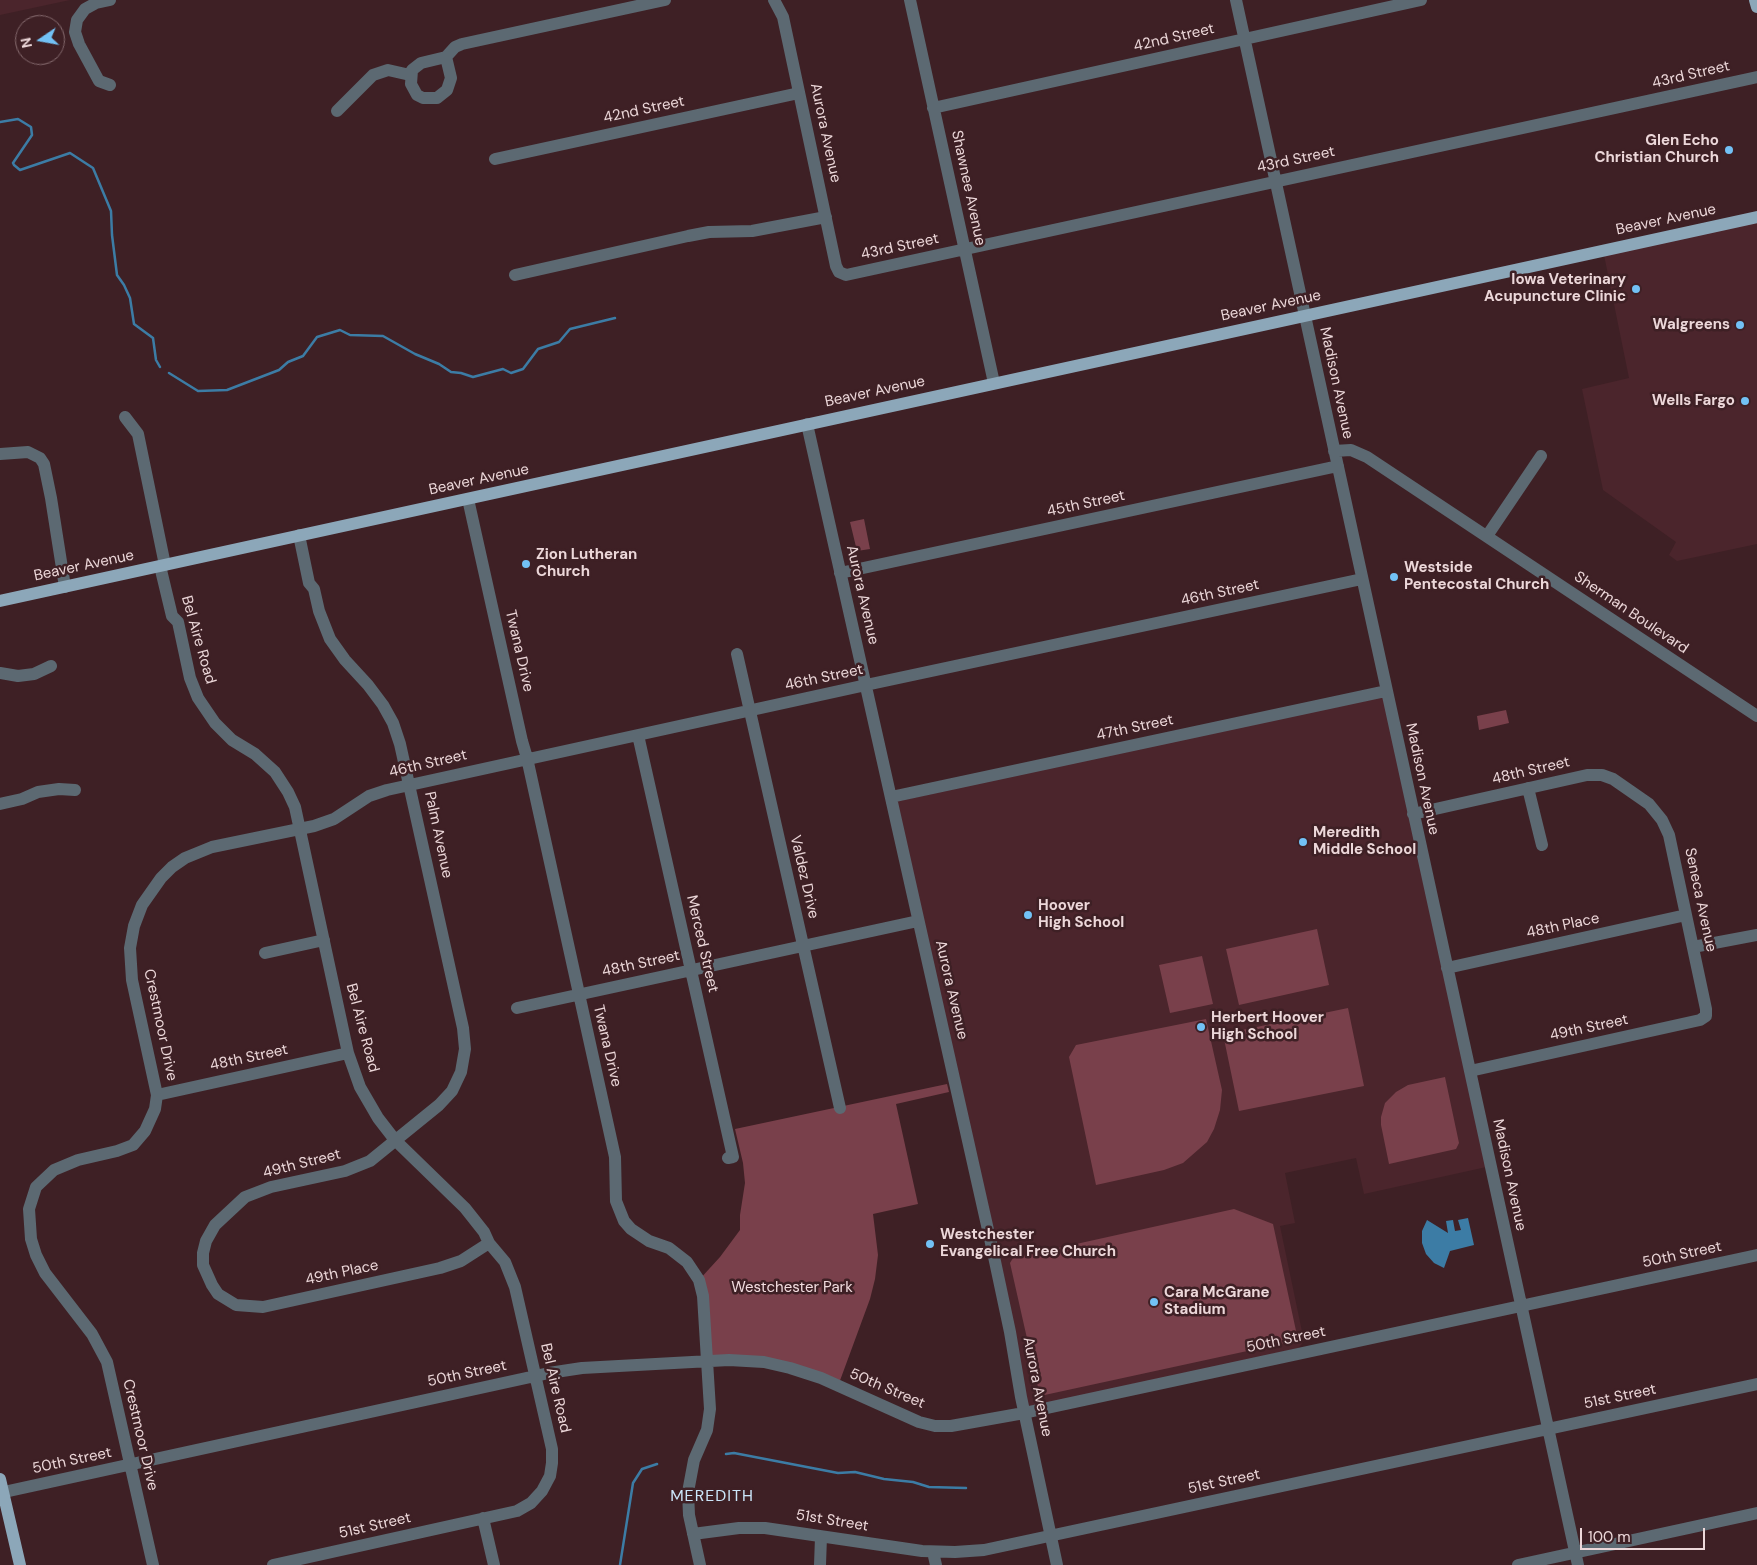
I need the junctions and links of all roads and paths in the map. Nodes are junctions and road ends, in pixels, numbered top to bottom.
1 (110, 0) edge
2 (664, 0) edge
3 (774, 0) edge
4 (910, 0) edge
5 (1236, 0) edge
6 (1421, 0) edge
7 (1756, 0) edge
8 (1757, 7) edge
9 (1244, 39) junction
10 (446, 57) junction
11 (410, 75) junction
12 (1757, 77) edge
13 (110, 85) dead end
14 (799, 93) junction
15 (933, 108) junction
16 (337, 111) dead end
17 (495, 159) dead end
18 (1276, 181) junction
19 (1757, 216) edge
20 (826, 217) junction
21 (964, 250) junction
22 (842, 273) joint
23 (515, 275) dead end
24 (1305, 315) junction
25 (994, 383) junction
26 (125, 417) dead end
27 (807, 424) junction
28 (1334, 451) junction
29 (0, 454) edge
30 (1541, 456) dead end
31 (1338, 466) junction
32 (468, 499) junction
33 (299, 536) junction
34 (1486, 536) junction
35 (163, 565) junction
36 (840, 573) junction
37 (1362, 579) junction
38 (65, 587) junction
39 (0, 601) edge
40 (737, 654) dead end
41 (51, 666) dead end
42 (0, 673) edge
43 (866, 685) junction
44 (1386, 691) junction
45 (750, 710) junction
46 (1757, 716) edge
47 (638, 735) junction
48 (528, 758) junction
49 (410, 785) junction
50 (1528, 788) junction
51 (75, 790) dead end
52 (891, 797) junction
53 (0, 804) edge
54 (1649, 804) joint
55 (1413, 814) junction
56 (300, 829) junction
57 (1542, 845) dead end
58 (1686, 915) junction
59 (918, 920) junction
60 (1757, 935) edge
61 (324, 940) junction
62 (803, 946) junction
63 (1693, 947) junction
64 (265, 953) dead end
65 (1447, 968) junction
66 (691, 970) junction
67 (578, 994) junction
68 (517, 1008) dead end
69 (1706, 1009) joint
70 (348, 1052) junction
71 (1470, 1071) junction
72 (158, 1095) junction
73 (840, 1108) dead end
74 (395, 1140) junction
75 (728, 1158) dead end
76 (489, 1242) junction
77 (1757, 1255) edge
78 (207, 1276) joint
79 (1521, 1306) junction
80 (708, 1362) junction
81 (535, 1376) junction
82 (1757, 1384) edge
83 (1024, 1413) junction
84 (1548, 1429) junction
85 (130, 1465) junction
86 (0, 1479) edge
87 (2, 1493) edge
88 (1757, 1513) edge
89 (483, 1518) junction
90 (693, 1534) junction
91 (1051, 1536) junction
92 (821, 1537) junction
93 (934, 1552) junction
94 (1577, 1559) edge
95 (20, 1565) edge
96 (153, 1565) edge
97 (273, 1565) edge
98 (494, 1565) edge
99 (700, 1565) edge
100 (820, 1565) edge
101 (936, 1565) edge
102 (1057, 1565) edge
103 (1518, 1565) edge

1 - 13 street
2 - 10 street
3 - 14 street, Aurora Avenue
4 - 15 street, Shawnee Avenue
5 - 9 street, Madison Avenue
6 - 9 street, 42nd Street
7 - 8 main road
9 - 15 street, 42nd Street
9 - 18 street, Madison Avenue
10 - 11 street
10 - 11 street
11 - 16 street
12 - 18 street, 43rd Street
14 - 17 street, 42nd Street
14 - 20 street, Aurora Avenue
15 - 21 street, Shawnee Avenue
18 - 21 street, 43rd Street
18 - 24 street, Madison Avenue
19 - 24 main road, Beaver Avenue
20 - 22 street, Aurora Avenue
20 - 23 street
21 - 22 street, 43rd Street
21 - 25 street, Shawnee Avenue
24 - 25 main road, Beaver Avenue
24 - 28 street, Madison Avenue
25 - 27 main road, Beaver Avenue
26 - 35 street, Bel Aire Road
27 - 32 main road, Beaver Avenue
27 - 36 street, Aurora Avenue
28 - 31 street, Madison Avenue
28 - 34 street, Sherman Boulevard
29 - 38 street
30 - 34 street
31 - 36 street, 45th Street
31 - 37 street, Madison Avenue
32 - 33 main road, Beaver Avenue
32 - 48 street, Twana Drive
33 - 35 main road, Beaver Avenue
33 - 49 street, Palm Avenue
34 - 46 street, Sherman Boulevard
35 - 38 main road, Beaver Avenue
35 - 56 street, Bel Aire Road
36 - 43 street, Aurora Avenue
37 - 43 street, 46th Street
37 - 44 street, Madison Avenue
38 - 39 main road, Beaver Avenue
40 - 45 street, Valdez Drive
41 - 42 street
43 - 45 street, 46th Street
43 - 52 street, Aurora Avenue
44 - 52 street, 47th Street
44 - 55 street, Madison Avenue
45 - 47 street, 46th Street
45 - 62 street, Valdez Drive
47 - 48 street, 46th Street
47 - 66 street, Merced Street
48 - 49 street, 46th Street
48 - 67 street, Twana Drive
49 - 56 street, 46th Street
49 - 74 street, Palm Avenue
50 - 54 street, 48th Street
50 - 55 street, 48th Street
50 - 57 street
51 - 53 street
52 - 59 street, Aurora Avenue
54 - 58 street, Seneca Avenue
55 - 65 street, Madison Avenue
56 - 61 street, Bel Aire Road
56 - 72 street, Crestmoor Drive
58 - 63 street, Seneca Avenue
58 - 65 street, 48th Place
59 - 62 street, 48th Street
59 - 83 street, Aurora Avenue
60 - 63 street
61 - 64 street
61 - 70 street, Bel Aire Road
62 - 66 street, 48th Street
62 - 73 street, Valdez Drive
63 - 69 street, Seneca Avenue
65 - 71 street, Madison Avenue
66 - 67 street, 48th Street
66 - 75 street, Merced Street
67 - 68 street, 48th Street
67 - 80 street, Twana Drive
69 - 71 street, 49th Street
70 - 72 street, 48th Street
70 - 74 street, Bel Aire Road
71 - 79 street, Madison Avenue
72 - 85 street, Crestmoor Drive
74 - 76 street, Bel Aire Road
74 - 78 street, 49th Street
76 - 78 street, 49th Place
76 - 81 street, Bel Aire Road
77 - 79 street, 50th Street
79 - 83 street, 50th Street
79 - 84 street, Madison Avenue
80 - 81 street, 50th Street
80 - 83 street, 50th Street
80 - 90 street, Twana Drive
81 - 85 street, 50th Street
81 - 89 street, Bel Aire Road
82 - 84 street, 51st Street
83 - 91 street, Aurora Avenue
84 - 91 street, 51st Street
84 - 94 street, Madison Avenue
85 - 87 street, 50th Street
85 - 96 street, Crestmoor Drive
86 - 87 main road
87 - 95 main road
88 - 94 street
89 - 97 street, 51st Street
89 - 98 street
90 - 92 street, 51st Street
90 - 99 street, Twana Drive
91 - 93 street, 51st Street
91 - 102 street, Aurora Avenue
92 - 93 street, 51st Street
92 - 100 street
93 - 101 street
94 - 103 street

